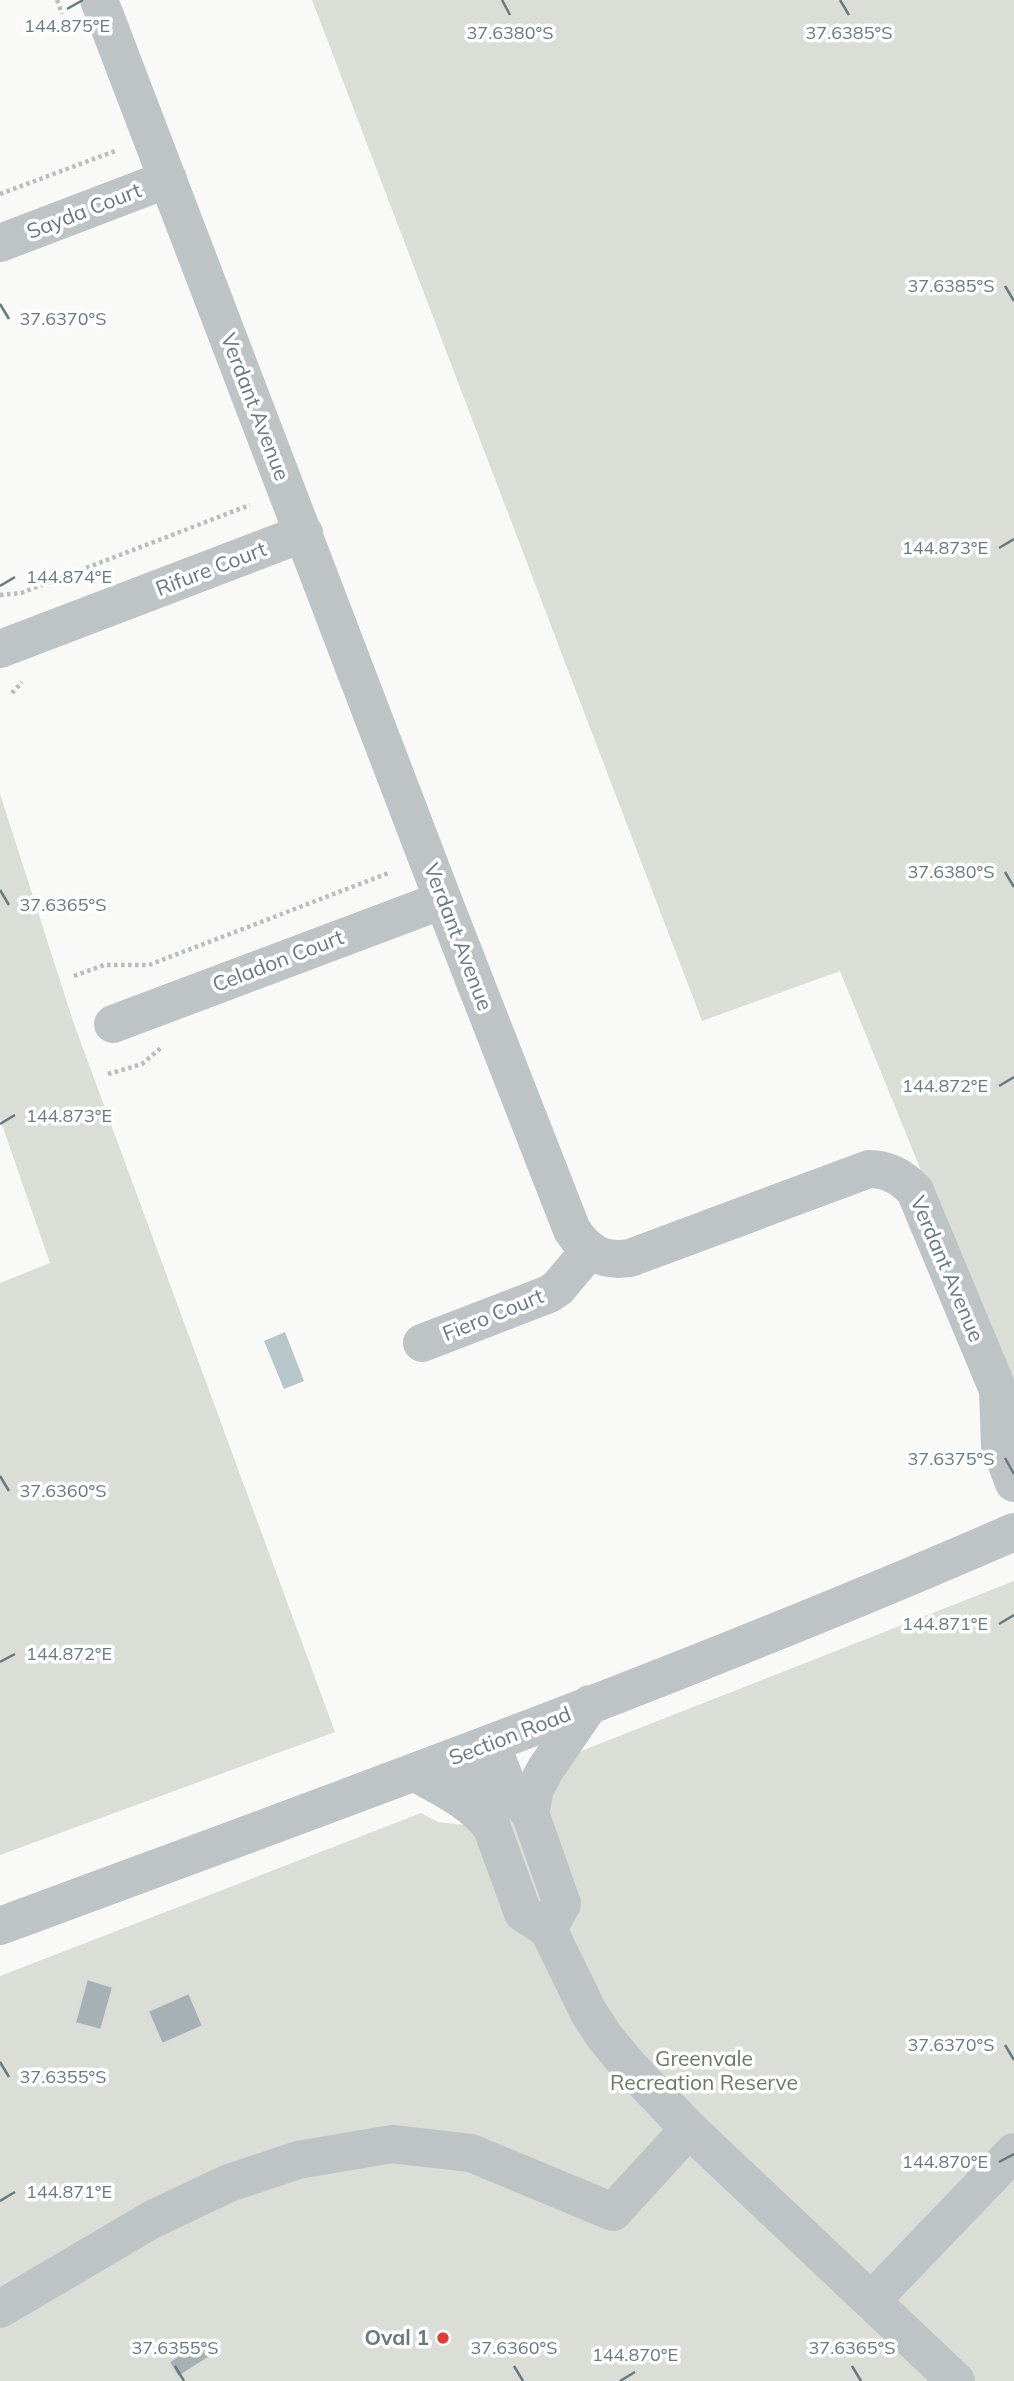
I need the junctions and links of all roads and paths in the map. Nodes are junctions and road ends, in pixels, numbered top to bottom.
1 (99, 0) edge
2 (115, 151) dead end
3 (167, 179) junction
4 (0, 194) edge
5 (0, 243) edge
6 (250, 505) dead end
7 (304, 533) junction
8 (0, 594) edge
9 (0, 649) edge
10 (391, 872) dead end
11 (443, 900) junction
12 (74, 976) dead end
13 (113, 1024) dead end
14 (589, 1251) junction
15 (422, 1343) dead end
16 (1014, 1483) edge
17 (1014, 1532) edge
18 (590, 1704) junction
19 (480, 1747) junction
20 (414, 1773) junction
21 (530, 1813) junction
22 (492, 1828) junction
23 (0, 1926) edge
24 (548, 1929) junction
25 (689, 2129) junction
26 (1014, 2152) edge
27 (871, 2301) junction
28 (0, 2309) edge
29 (956, 2381) edge

1 - 3 street, Verdant Avenue
2 - 4 path
3 - 5 street, Sayda Court
3 - 7 street, Verdant Avenue
6 - 8 path
7 - 9 street, Rifure Court
7 - 11 street, Verdant Avenue
10 - 12 path
11 - 13 street, Celadon Court
11 - 14 street, Verdant Avenue
14 - 15 street, Fiero Court
14 - 16 street, Verdant Avenue
17 - 18 street, Section Road
18 - 19 street, Section Road
18 - 21 street
19 - 20 street, Section Road
19 - 21 street
19 - 22 street
20 - 22 street
20 - 23 street, Section Road
21 - 24 street
22 - 24 street
24 - 25 street
25 - 27 street
25 - 28 street
26 - 27 street
27 - 29 street

